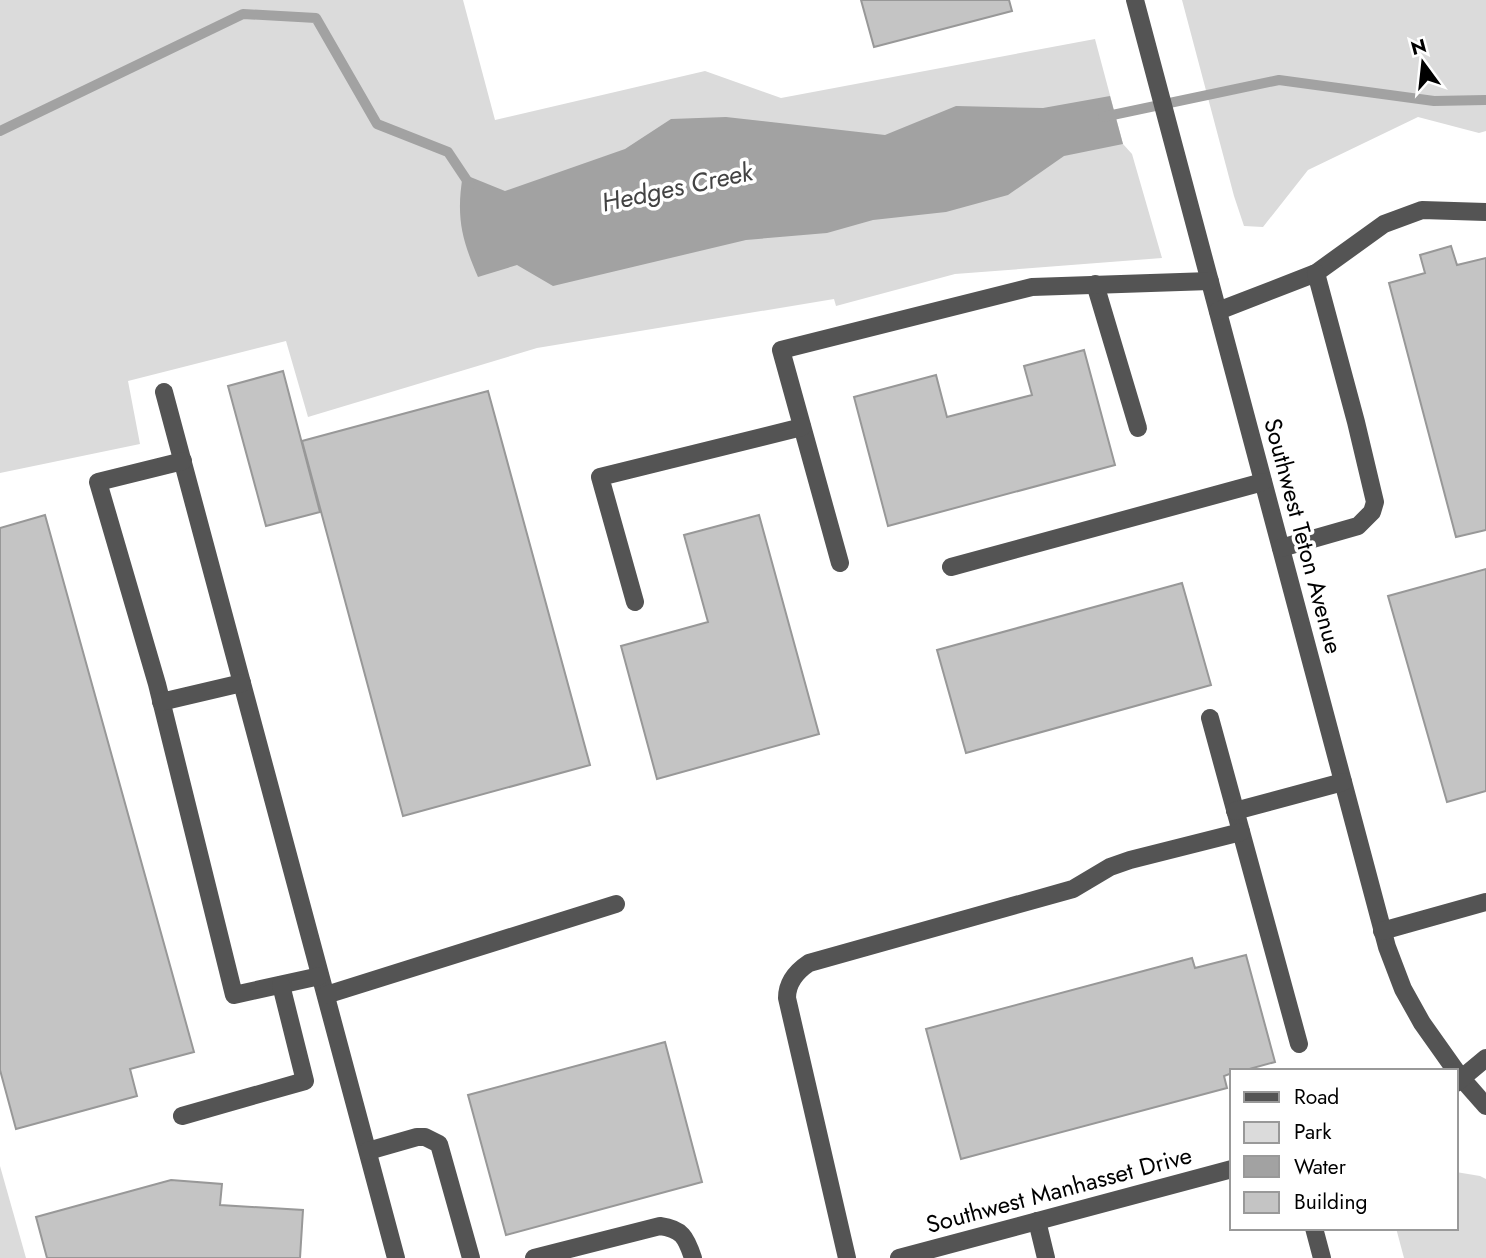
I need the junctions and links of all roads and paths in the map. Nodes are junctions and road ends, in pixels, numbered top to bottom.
1 (1135, 0) edge
2 (1486, 212) edge
3 (1317, 273) junction
4 (1210, 281) junction
5 (1095, 284) junction
6 (1218, 311) junction
7 (164, 392) dead end
8 (802, 427) junction
9 (1138, 428) dead end
10 (183, 461) junction
11 (1263, 482) junction
12 (1281, 548) junction
13 (839, 563) dead end
14 (951, 567) dead end
15 (635, 602) dead end
16 (242, 683) junction
17 (161, 702) junction
18 (1210, 718) dead end
19 (1343, 782) junction
20 (1236, 811) junction
21 (1241, 832) junction
22 (1486, 902) edge
23 (617, 904) dead end
24 (1382, 930) junction
25 (320, 976) junction
26 (281, 985) junction
27 (326, 995) junction
28 (1299, 1044) dead end
29 (1486, 1058) edge
30 (1452, 1069) edge
31 (1458, 1075) edge
32 (1458, 1077) edge
33 (1486, 1106) edge
34 (181, 1116) dead end
35 (368, 1151) junction
36 (1230, 1170) edge
37 (1037, 1221) junction
38 (1315, 1230) edge
39 (396, 1258) edge
40 (471, 1258) edge
41 (534, 1258) edge
42 (693, 1258) edge
43 (848, 1258) edge
44 (899, 1258) edge
45 (1046, 1258) edge
46 (1322, 1258) edge

1 - 4 street, Southwest Teton Avenue
2 - 3 street
3 - 6 street
3 - 12 street
4 - 5 street
4 - 6 street, Southwest Teton Avenue
5 - 8 street
5 - 9 street
6 - 11 street, Southwest Teton Avenue
7 - 10 street
8 - 13 street
8 - 15 street
10 - 16 street
10 - 17 street
11 - 12 street, Southwest Teton Avenue
11 - 14 street
12 - 19 street, Southwest Teton Avenue
16 - 17 street
16 - 25 street
17 - 26 street
18 - 20 street
19 - 20 street
19 - 24 street, Southwest Teton Avenue
20 - 21 street
21 - 28 street
21 - 43 street
22 - 24 street
23 - 27 street
24 - 30 street, Southwest Teton Avenue
25 - 26 street
25 - 27 street
26 - 34 street
27 - 35 street
29 - 31 street
32 - 33 street, Southwest Teton Avenue
35 - 39 street
35 - 40 street
36 - 37 street, Southwest Manhasset Drive
37 - 44 street, Southwest Manhasset Drive
37 - 45 street
38 - 46 street
41 - 42 street

